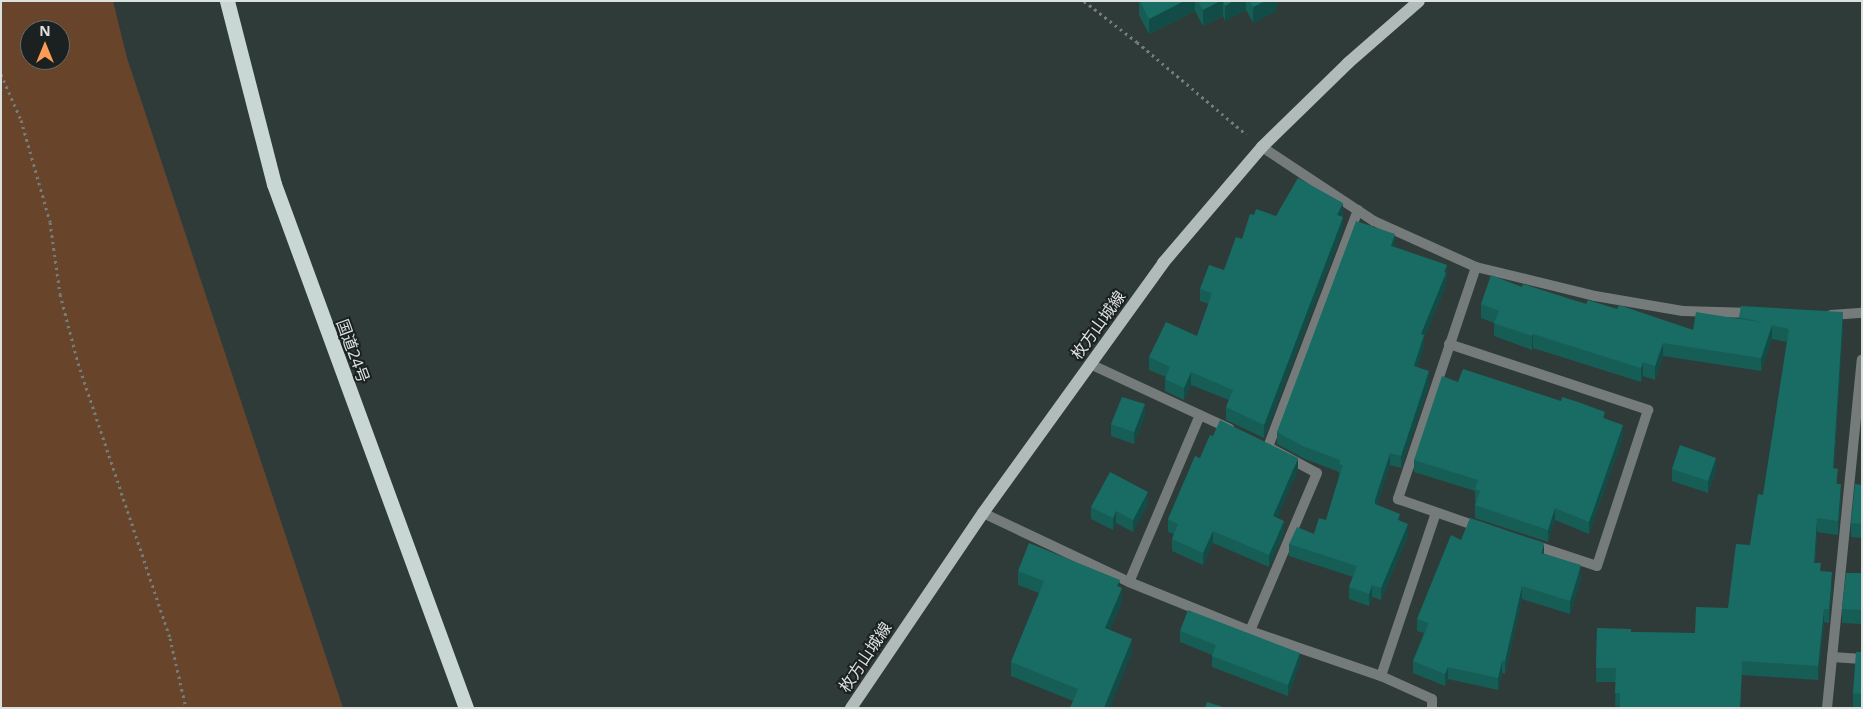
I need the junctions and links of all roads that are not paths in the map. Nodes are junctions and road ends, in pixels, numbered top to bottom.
1 (227, 1) edge
2 (1419, 1) edge
3 (1262, 147) junction
4 (1358, 210) junction
5 (1476, 267) junction
6 (1760, 313) edge
7 (1862, 313) edge
8 (1817, 315) edge
9 (1449, 344) junction
10 (1862, 360) edge
11 (1090, 364) junction
12 (1200, 415) junction
13 (1242, 435) edge
14 (983, 513) junction
15 (1436, 513) junction
16 (1493, 531) edge
17 (1521, 541) edge
18 (1129, 582) junction
19 (1250, 631) junction
20 (1832, 657) junction
21 (1862, 659) edge
22 (1381, 676) junction
23 (466, 708) edge
24 (851, 708) edge
25 (1432, 708) edge
26 (1827, 708) edge

1 - 23 highway, 国道24号
2 - 3 main road, 枚方山城線
3 - 4 street
3 - 11 main road, 枚方山城線
4 - 5 street
4 - 19 street
5 - 6 street
5 - 9 street
7 - 8 street
9 - 15 street
9 - 17 street
10 - 20 street
11 - 12 street
11 - 14 main road, 枚方山城線
12 - 13 street
12 - 18 street
14 - 18 street
14 - 24 main road, 枚方山城線
15 - 16 street
15 - 22 street
18 - 19 street
19 - 22 street
20 - 21 street
20 - 26 street
22 - 25 street

